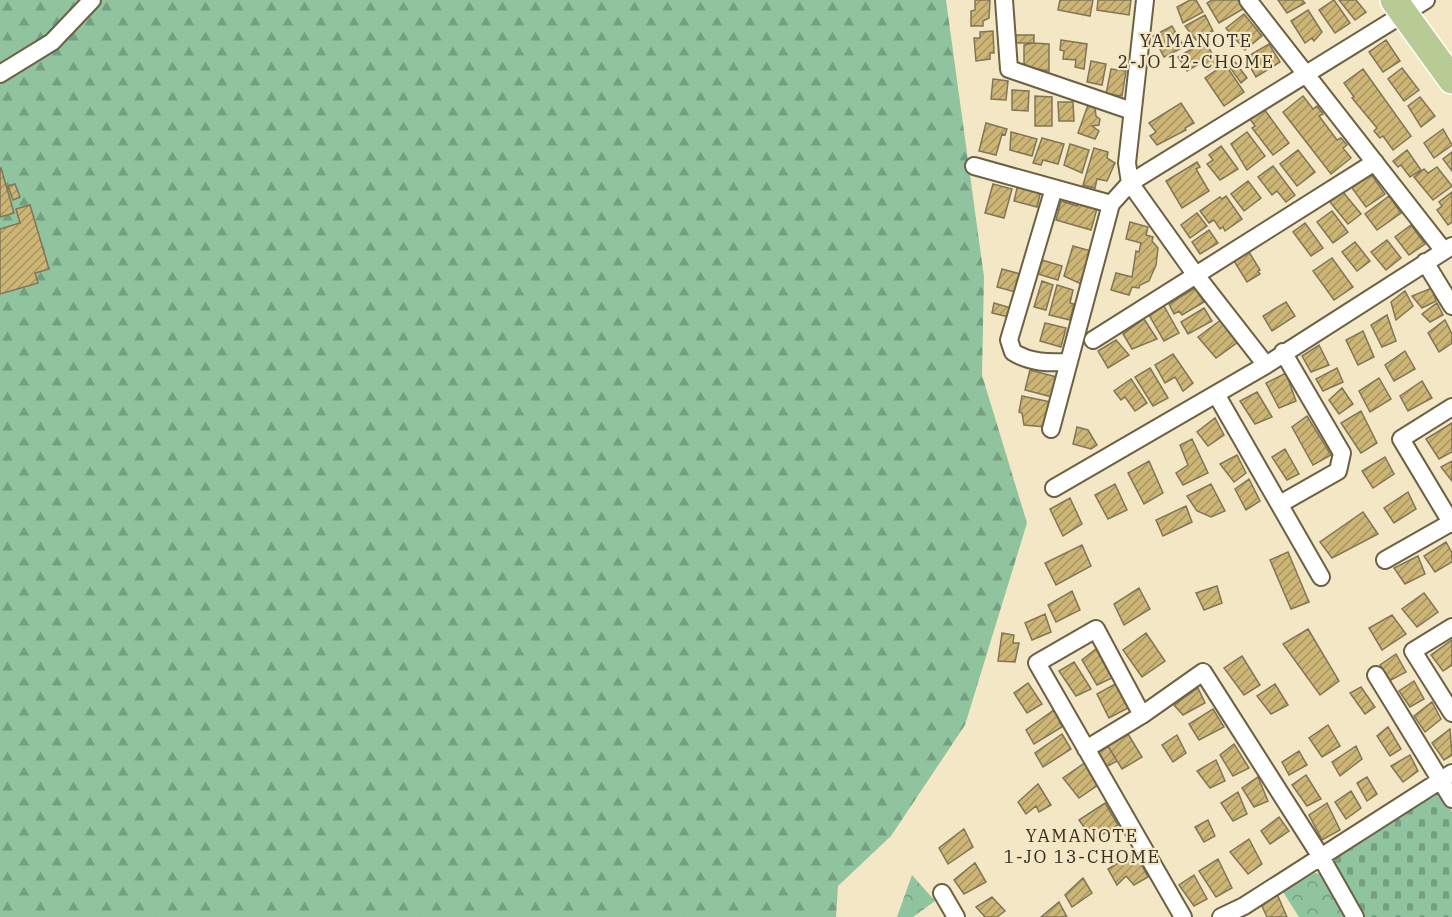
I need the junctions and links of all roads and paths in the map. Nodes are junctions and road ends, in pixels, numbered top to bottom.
1 (92, 0) edge
2 (1004, 0) edge
3 (1145, 0) edge
4 (1248, 0) edge
5 (1408, 5) edge
6 (1307, 73) junction
7 (0, 74) edge
8 (1452, 80) edge
9 (1132, 111) junction
10 (1375, 162) junction
11 (974, 166) dead end
12 (1130, 183) junction
13 (1054, 188) junction
14 (1112, 204) junction
15 (1448, 249) edge
16 (1425, 262) junction
17 (1195, 274) junction
18 (1452, 306) edge
19 (1093, 339) dead end
20 (1283, 352) junction
21 (1069, 362) junction
22 (1266, 364) junction
23 (1216, 394) junction
24 (1452, 407) edge
25 (1051, 429) dead end
26 (1054, 489) dead end
27 (1280, 504) junction
28 (1452, 523) edge
29 (1385, 560) dead end
30 (1321, 577) dead end
31 (1452, 627) edge
32 (1376, 675) dead end
33 (1452, 713) edge
34 (1142, 715) junction
35 (1086, 749) junction
36 (1447, 777) edge
37 (1452, 799) edge
38 (1321, 857) junction
39 (942, 893) dead end
40 (956, 917) edge
41 (1183, 917) edge
42 (1221, 917) edge
43 (1355, 917) edge

1 - 7 street
2 - 9 street
3 - 9 street
4 - 6 street
5 - 6 street
5 - 8 main road
6 - 10 street
6 - 12 street
9 - 12 street
10 - 15 street
10 - 17 street
11 - 13 street
12 - 14 street
12 - 17 street
13 - 14 street
13 - 21 street
14 - 21 street
15 - 16 street
16 - 18 street
16 - 20 street
17 - 19 street
17 - 22 street
20 - 22 street
20 - 27 street
21 - 25 street
22 - 23 street
23 - 26 street
23 - 27 street
24 - 28 street
27 - 30 street
28 - 29 street
31 - 33 street
32 - 36 street
34 - 35 street
34 - 35 street
34 - 38 street
35 - 41 street
36 - 37 street
36 - 38 street
38 - 42 street
38 - 43 street
39 - 40 street

